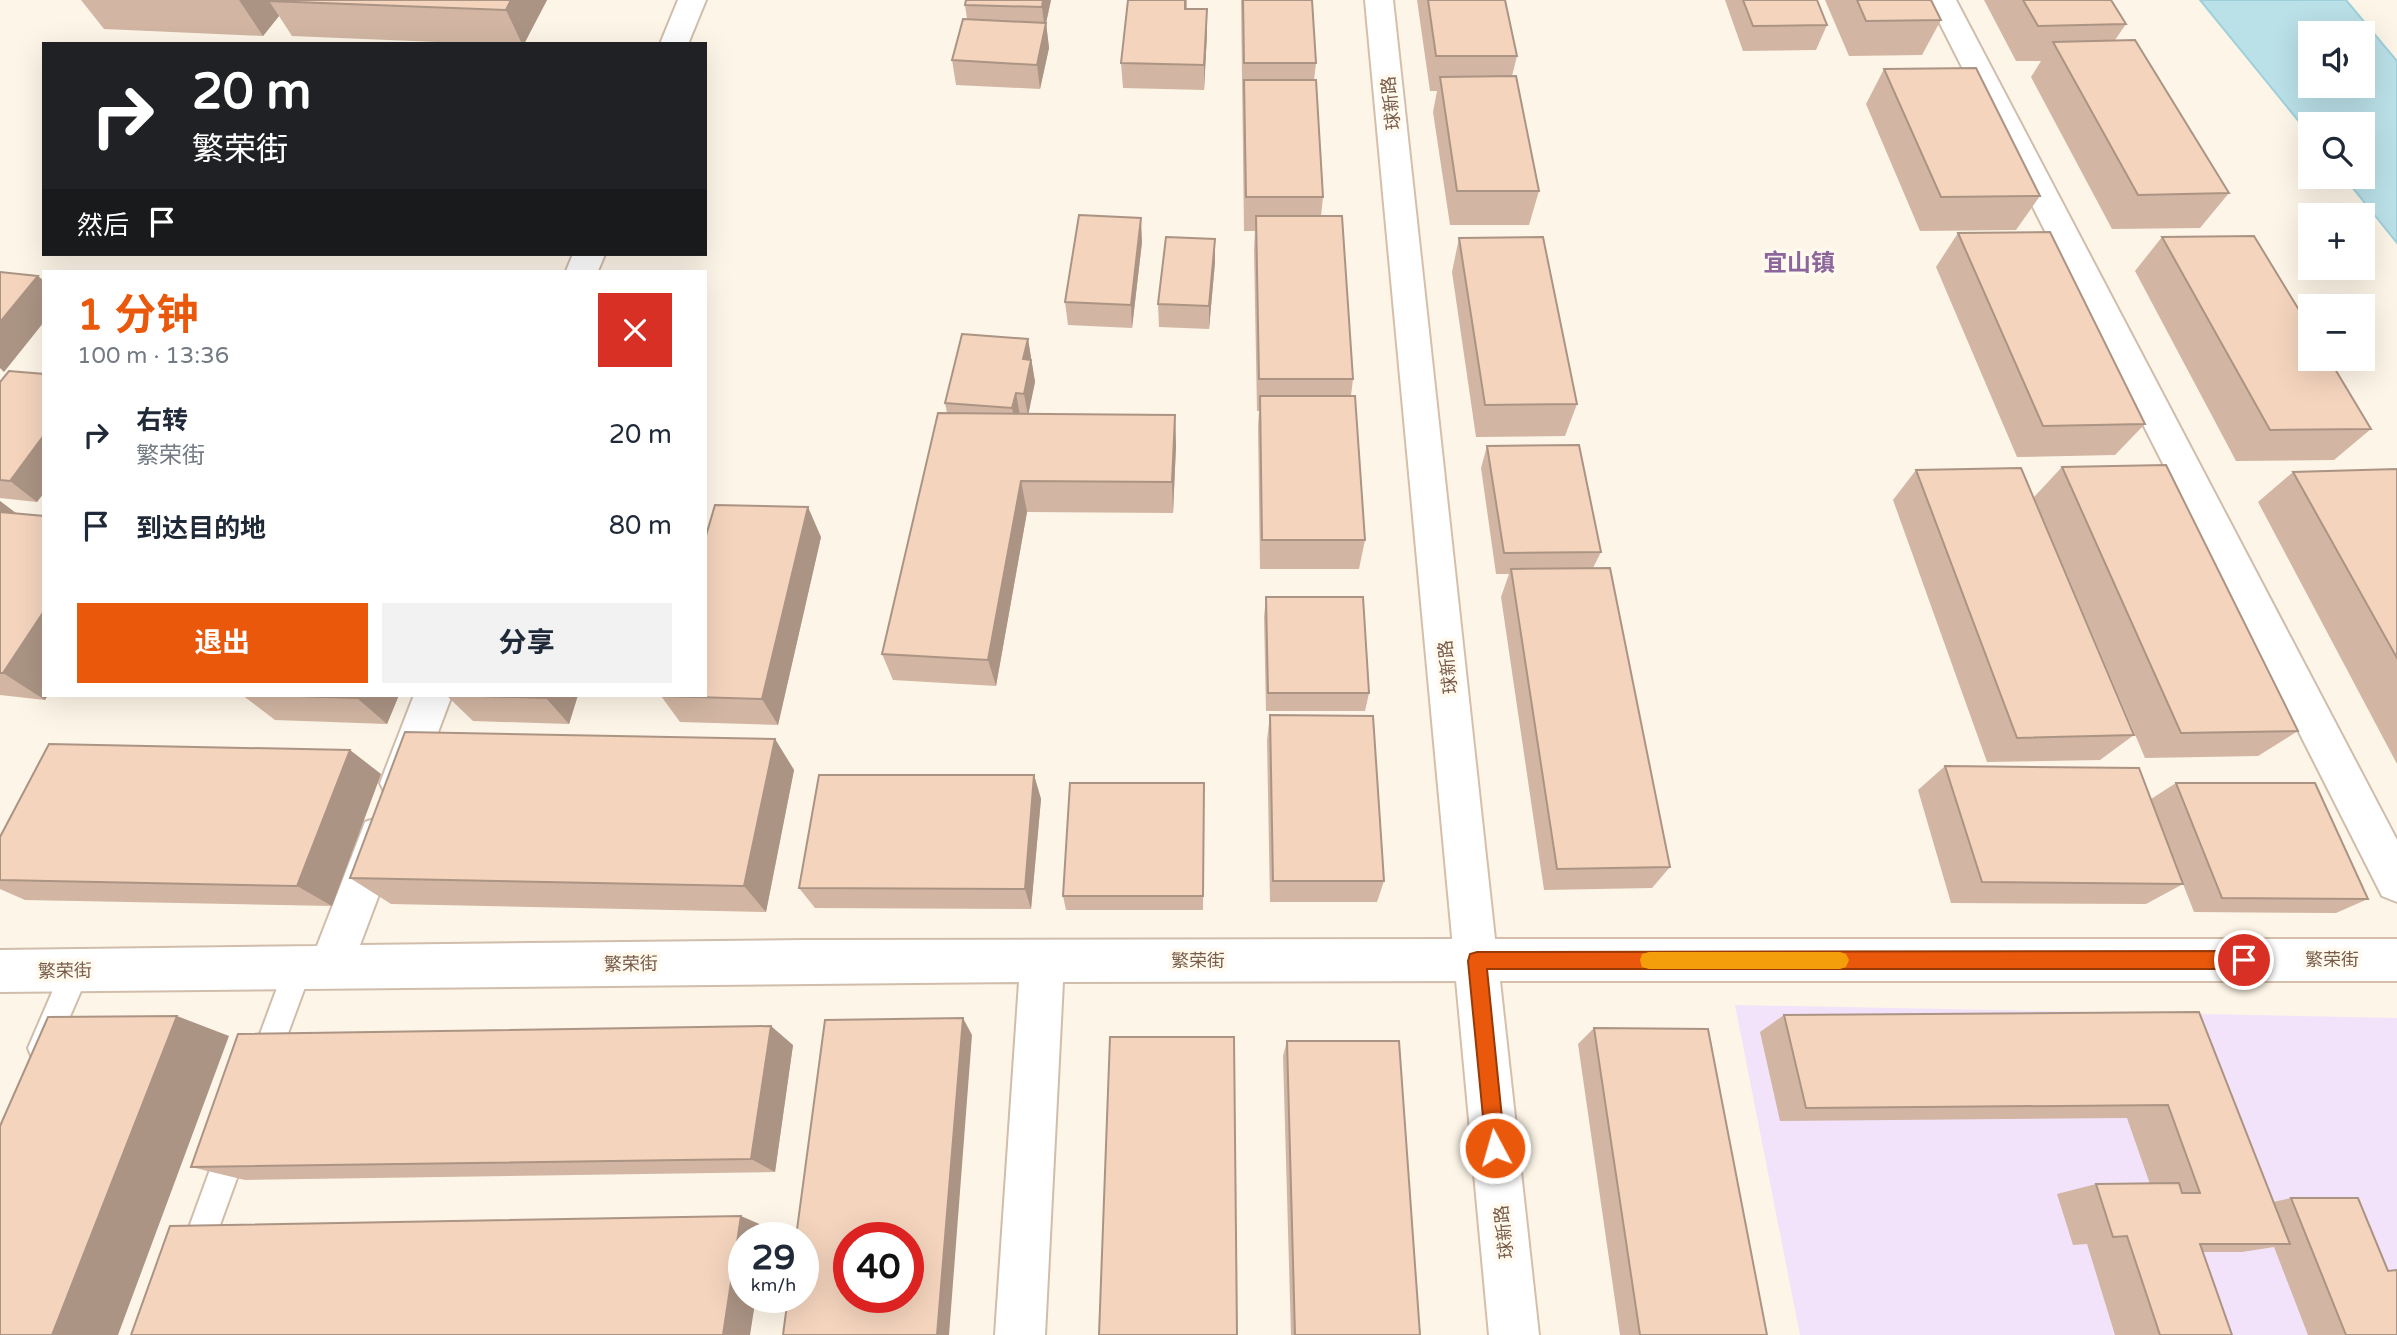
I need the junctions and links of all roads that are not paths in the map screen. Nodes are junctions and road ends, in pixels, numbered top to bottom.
1 (692, 0) edge
2 (1379, 0) edge
3 (1942, 0) edge
4 (675, 42) edge
5 (432, 697) edge
6 (2397, 882) edge
7 (2397, 960) edge
8 (1042, 961) junction
9 (1477, 961) junction
10 (314, 968) junction
11 (76, 970) junction
12 (0, 971) edge
13 (33, 1070) edge
14 (184, 1283) edge
15 (1020, 1335) edge
16 (1514, 1335) edge

1 - 4 street
2 - 9 street, 球新路
3 - 6 street
5 - 10 street
7 - 9 street, 繁荣街
8 - 9 street, 繁荣街
8 - 10 street, 繁荣街
8 - 15 street
9 - 16 street, 球新路
10 - 11 street, 繁荣街
10 - 14 lane
11 - 12 street, 繁荣街
11 - 13 lane

